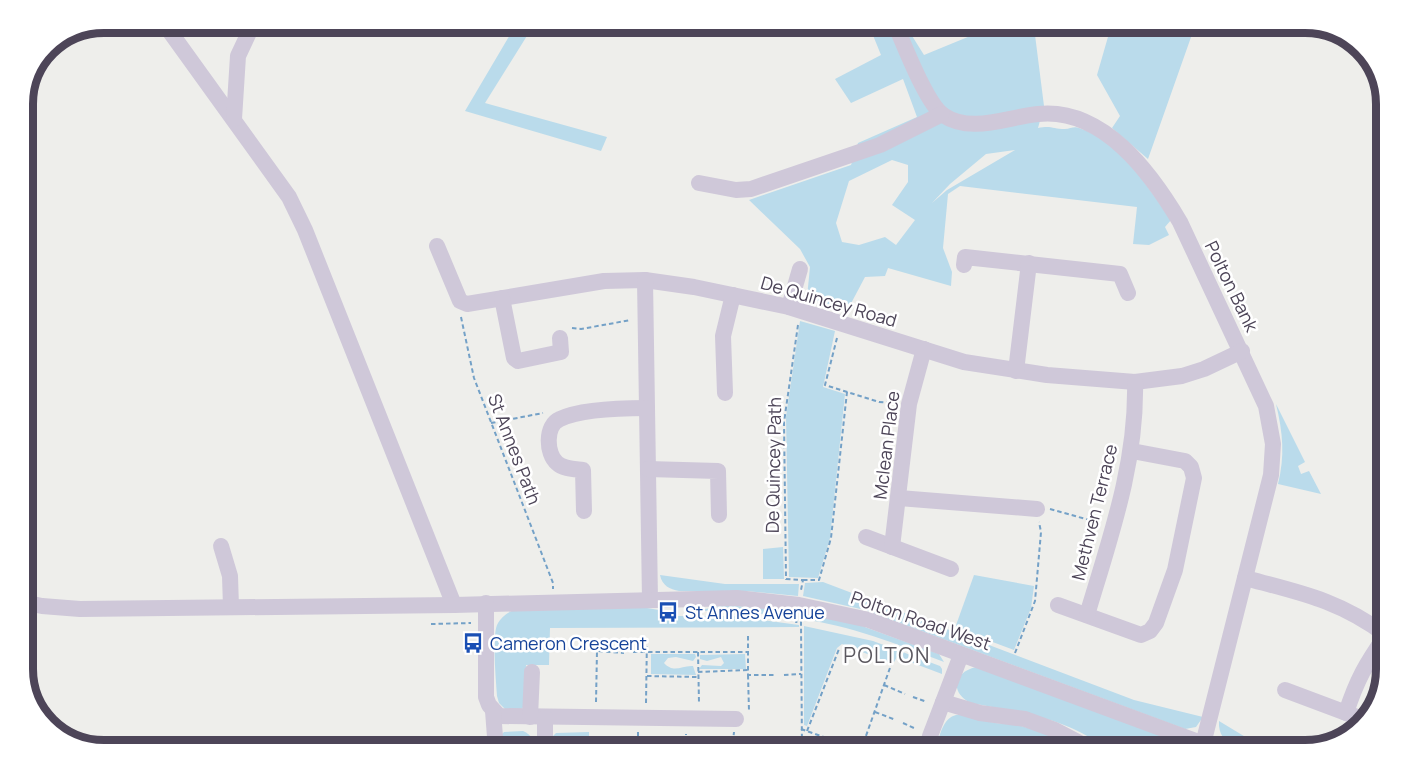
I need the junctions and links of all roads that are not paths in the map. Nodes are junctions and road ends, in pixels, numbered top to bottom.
1 (171, 33) edge
2 (249, 33) edge
3 (899, 33) edge
4 (942, 114) junction
5 (234, 119) junction
6 (699, 183) dead end
7 (437, 246) dead end
8 (1029, 263) junction
9 (964, 265) dead end
10 (800, 268) dead end
11 (645, 280) junction
12 (1128, 292) dead end
13 (733, 295) junction
14 (502, 298) junction
15 (795, 309) junction
16 (560, 338) road end
17 (924, 349) junction
18 (1242, 351) junction
19 (1016, 370) junction
20 (1135, 382) junction
21 (726, 393) dead end
22 (647, 408) junction
23 (1132, 451) junction
24 (648, 469) junction
25 (899, 498) junction
26 (1036, 509) road end
27 (584, 511) dead end
28 (719, 514) dead end
29 (866, 537) dead end
30 (221, 546) dead end
31 (892, 547) junction
32 (951, 569) dead end
33 (1245, 578) junction
34 (650, 600) junction
35 (486, 603) junction
36 (33, 604) edge
37 (1058, 604) dead end
38 (454, 605) junction
39 (231, 607) junction
40 (1086, 615) junction
41 (1376, 627) edge
42 (1376, 649) edge
43 (961, 655) junction
44 (532, 672) dead end
45 (1285, 690) dead end
46 (943, 702) junction
47 (493, 711) junction
48 (1346, 713) junction
49 (538, 717) junction
50 (1357, 717) edge
51 (736, 719) dead end
52 (495, 740) edge
53 (543, 740) edge
54 (929, 740) edge
55 (1074, 740) edge
56 (1192, 740) edge
57 (1204, 740) edge

1 - 5 street
2 - 5 street
3 - 4 street
4 - 6 street
4 - 18 street, Polton Bank
5 - 38 street
7 - 14 street, De Quincey Road
8 - 9 street
8 - 12 street
8 - 19 street
10 - 15 street
11 - 13 street, De Quincey Road
11 - 14 street, De Quincey Road
11 - 22 street
13 - 15 street, De Quincey Road
13 - 21 street
14 - 16 street
15 - 17 street, De Quincey Road
17 - 19 street, De Quincey Road
17 - 25 street, Mclean Place
18 - 20 street, De Quincey Road
18 - 33 street, Polton Bank
19 - 20 street, De Quincey Road
20 - 23 street, Methven Terrace
22 - 24 street
22 - 27 street
23 - 40 street, Methven Terrace
23 - 40 street
24 - 28 street
24 - 34 street
25 - 26 street
25 - 31 street, Mclean Place
29 - 31 street
30 - 39 street
31 - 32 street
33 - 41 street
33 - 57 street, Polton Bank
34 - 35 street, Polton Road West
34 - 43 street, Polton Road West
35 - 38 street, Polton Road West
35 - 47 street
36 - 39 street, Polton Road West
37 - 40 street
38 - 39 street, Polton Road West
42 - 48 street
43 - 46 street
43 - 56 street, Polton Road West
44 - 49 street
45 - 48 street
46 - 54 street
46 - 55 street
47 - 49 street
47 - 52 street
48 - 50 street
49 - 51 street
49 - 53 street

